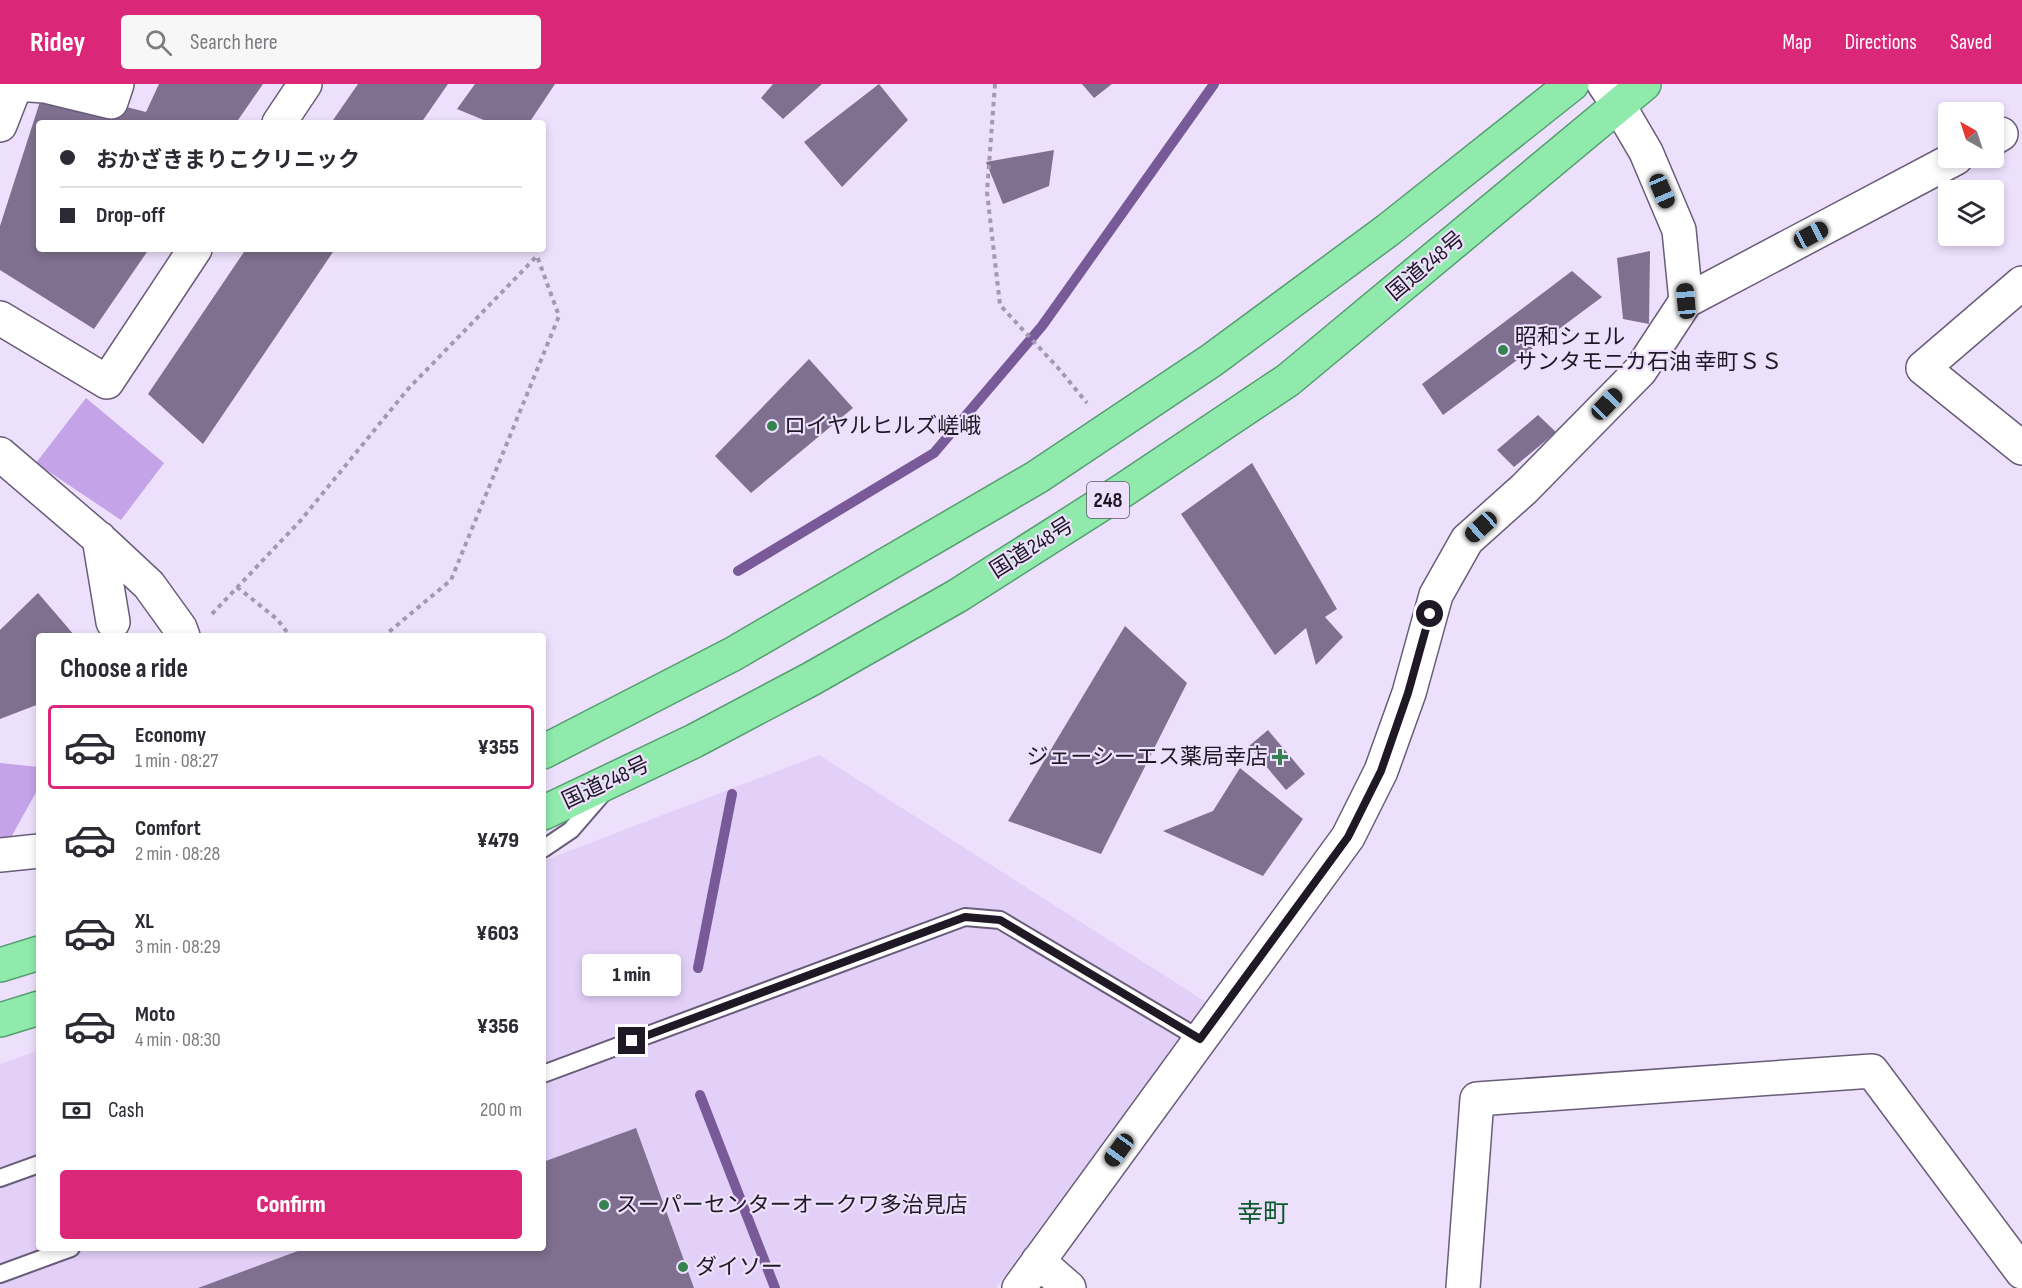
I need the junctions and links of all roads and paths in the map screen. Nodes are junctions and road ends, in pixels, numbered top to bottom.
1 (16, 84) edge
2 (117, 84) edge
3 (305, 84) edge
4 (995, 84) edge
5 (1572, 84) edge
6 (1644, 84) edge
7 (1611, 95) edge
8 (281, 120) edge
9 (0, 124) edge
10 (1938, 168) edge
11 (193, 252) edge
12 (2022, 283) edge
13 (1686, 301) junction
14 (0, 318) edge
15 (1108, 429) junction
16 (2022, 448) edge
17 (0, 454) edge
18 (99, 538) junction
19 (113, 622) dead end
20 (182, 633) edge
21 (288, 633) edge
22 (388, 633) edge
23 (546, 750) edge
24 (614, 781) junction
25 (546, 812) edge
26 (546, 847) edge
27 (36, 851) edge
28 (0, 855) edge
29 (36, 954) edge
30 (0, 965) edge
31 (36, 1009) edge
32 (0, 1020) edge
33 (1200, 1039) junction
34 (546, 1073) edge
35 (36, 1165) edge
36 (0, 1178) edge
37 (63, 1251) edge
38 (1038, 1261) junction
39 (2022, 1272) edge
40 (0, 1274) edge
41 (1019, 1288) edge
42 (1069, 1288) edge
43 (1463, 1288) edge

1 - 2 street
1 - 9 street
3 - 8 street
4 - 15 path
5 - 15 highway, 248
6 - 7 highway, 248
7 - 13 street
7 - 24 highway, 国道248号 / 248
10 - 13 street
11 - 14 street
12 - 16 street
13 - 33 street
15 - 23 highway, 248
17 - 18 street
18 - 19 street
18 - 20 street
21 - 22 path
24 - 25 highway, 国道248号 / 248
24 - 26 lane
27 - 28 street
29 - 30 highway
31 - 32 highway
33 - 34 lane
33 - 38 street
35 - 36 lane
37 - 40 lane
38 - 41 street
38 - 42 street
39 - 43 street

